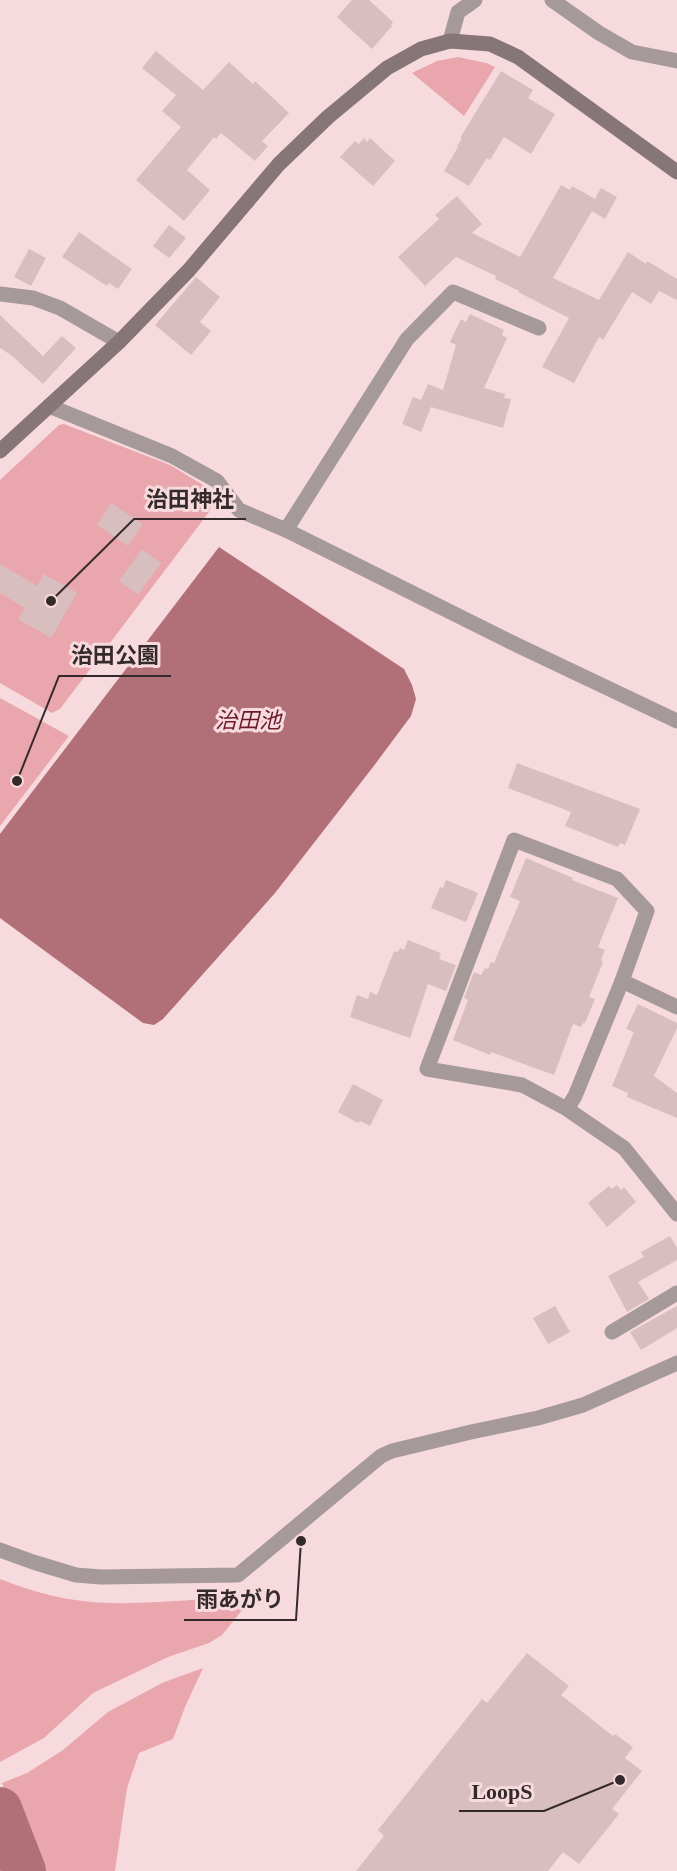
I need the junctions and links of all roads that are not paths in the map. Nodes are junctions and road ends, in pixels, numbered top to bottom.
1 (475, 0) edge
2 (552, 0) edge
3 (450, 41) junction
4 (677, 61) edge
5 (677, 172) edge
6 (0, 294) edge
7 (539, 328) dead end
8 (119, 342) junction
9 (49, 406) junction
10 (0, 451) edge
11 (286, 530) junction
12 (677, 721) edge
13 (622, 981) junction
14 (677, 1007) edge
15 (567, 1109) junction
16 (677, 1214) edge
17 (677, 1293) edge
18 (612, 1332) dead end
19 (677, 1363) edge
20 (0, 1550) edge

1 - 3 street
2 - 4 street
3 - 5 street
3 - 8 street
6 - 8 street
7 - 11 street
8 - 9 street
9 - 10 street
9 - 11 street
11 - 12 street
13 - 14 street
13 - 15 street
13 - 15 street
15 - 16 street
17 - 18 street
19 - 20 street

